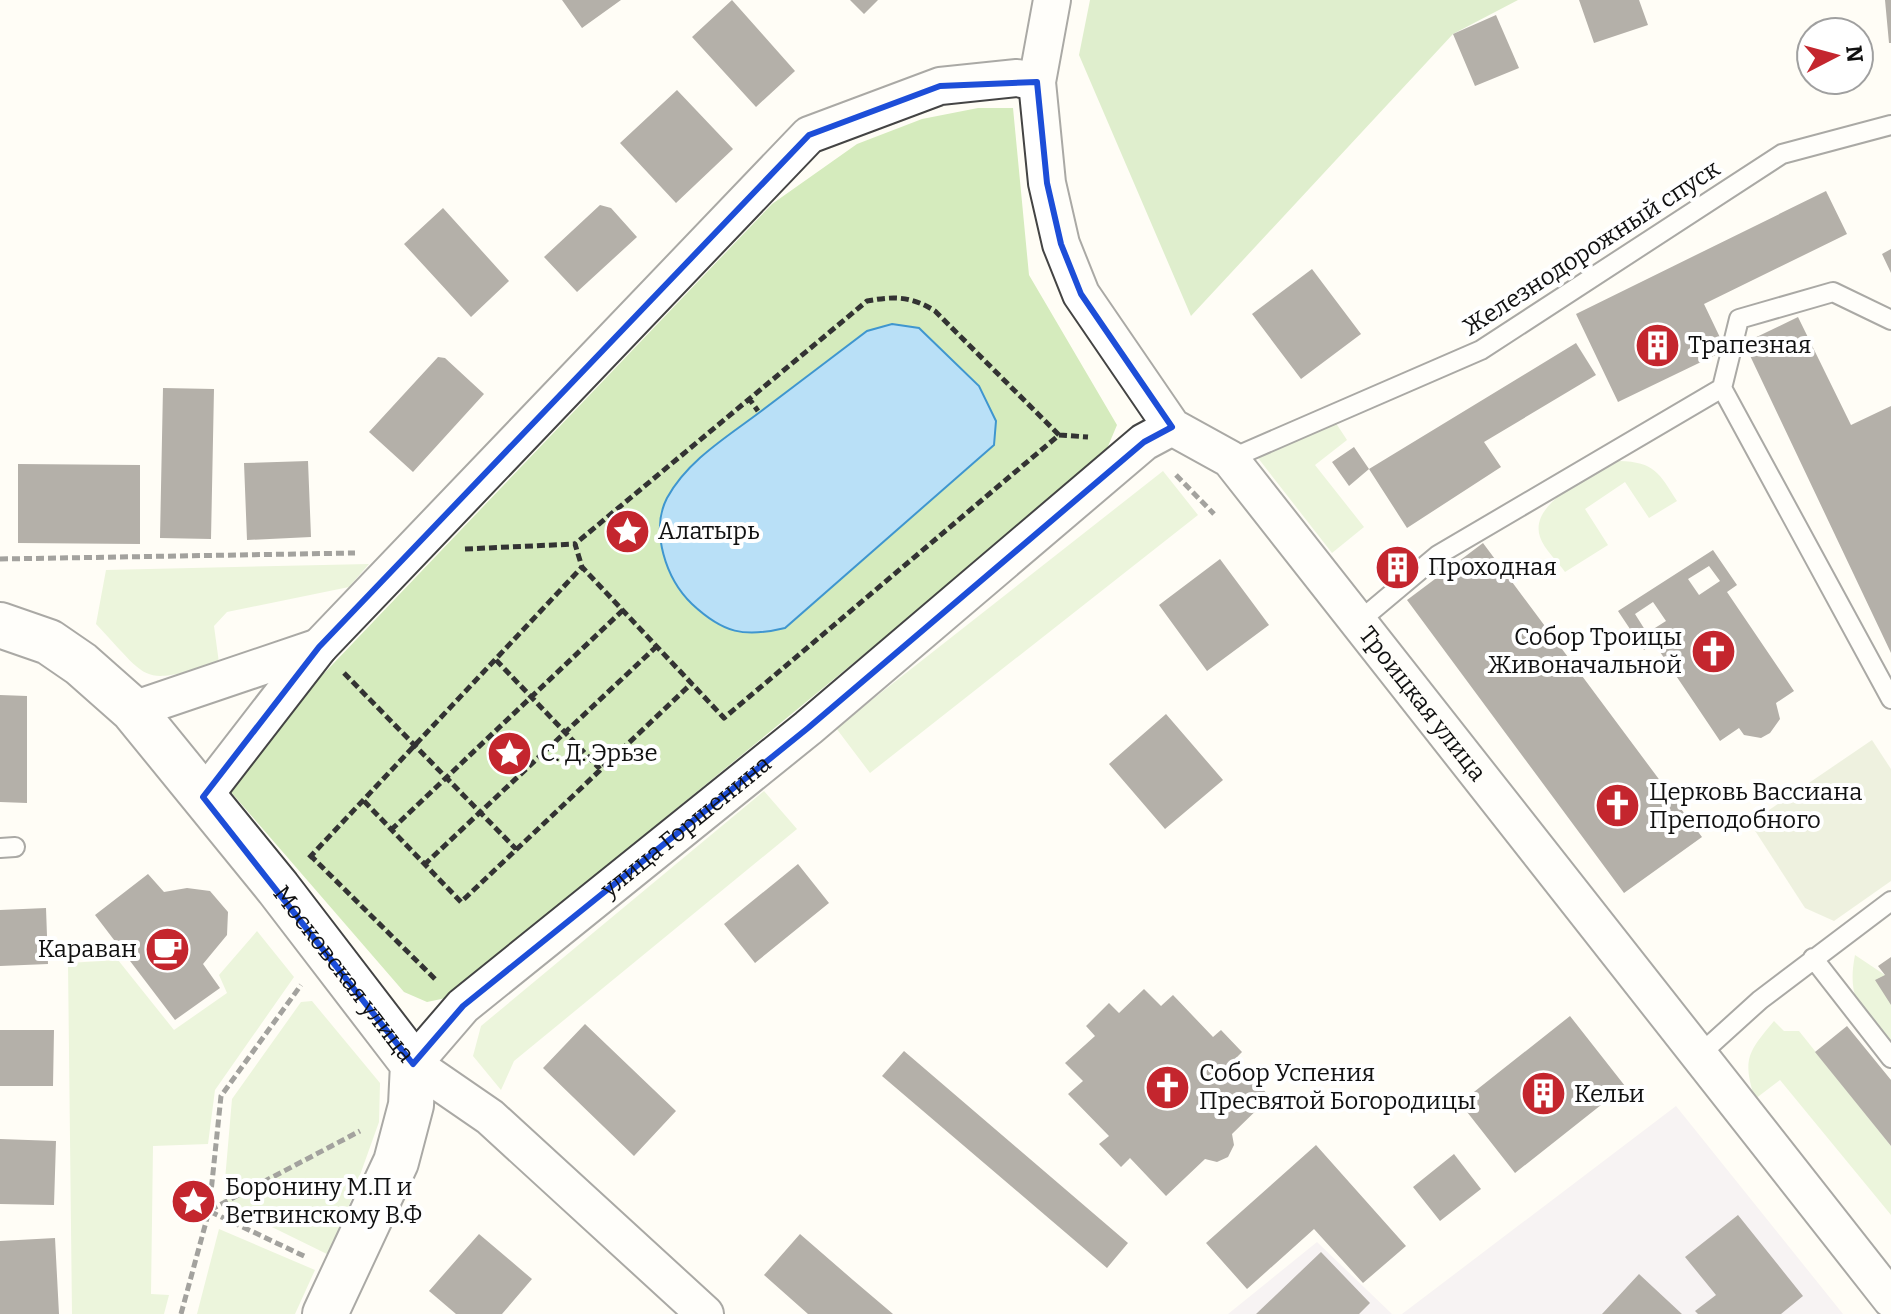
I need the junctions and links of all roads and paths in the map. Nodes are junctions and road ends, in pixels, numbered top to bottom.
1 (1052, 0) edge
2 (1037, 82) junction
3 (1891, 125) edge
4 (1891, 320) edge
5 (1722, 388) junction
6 (748, 397) junction
7 (758, 411) dead end
8 (1172, 427) junction
9 (1230, 459) junction
10 (575, 544) junction
11 (413, 552) junction
12 (0, 559) edge
13 (582, 567) junction
14 (623, 610) junction
15 (1357, 623) junction
16 (0, 625) edge
17 (657, 646) junction
18 (319, 647) junction
19 (496, 660) junction
20 (692, 683) junction
21 (531, 697) junction
22 (1891, 699) edge
23 (133, 710) junction
24 (565, 732) junction
25 (415, 745) junction
26 (600, 769) junction
27 (446, 777) junction
28 (203, 797) junction
29 (364, 801) junction
30 (480, 812) junction
31 (391, 830) junction
32 (300, 845) dead end
33 (516, 849) junction
34 (311, 856) junction
35 (424, 865) junction
36 (1891, 901) edge
37 (1813, 958) junction
38 (309, 975) dead end
39 (463, 1006) junction
40 (1697, 1057) junction
41 (1891, 1058) edge
42 (412, 1084) junction
43 (209, 1211) junction
44 (343, 1275) junction
45 (1891, 1299) edge
46 (181, 1314) edge
47 (325, 1314) edge
48 (705, 1314) edge

1 - 2 street, Троицкая улица
2 - 8 street, Троицкая улица
2 - 11 street
3 - 9 lane, Железнодорожный спуск
4 - 5 lane
5 - 15 lane
5 - 22 lane
6 - 7 path
6 - 10 path
6 - 20 path
8 - 9 street, Троицкая улица
8 - 39 street, улица Горшенина
9 - 15 street, Троицкая улица
10 - 11 path
10 - 13 path
11 - 12 path
11 - 18 street
13 - 14 path
13 - 19 path
14 - 17 path
14 - 21 path
15 - 40 street, Троицкая улица
16 - 23 street, Московская улица
17 - 20 path
17 - 24 path
18 - 23 street
18 - 25 path
18 - 28 street
19 - 21 path
19 - 25 path
20 - 26 path
21 - 24 path
21 - 27 path
23 - 28 street, Московская улица
24 - 26 path
24 - 30 path
25 - 27 path
25 - 29 path
26 - 33 path
27 - 30 path
27 - 31 path
28 - 42 street, Московская улица
29 - 31 path
29 - 34 path
30 - 33 path
30 - 35 path
31 - 35 path
32 - 34 path
33 - 35 path
34 - 39 path
36 - 37 lane
37 - 40 lane
37 - 41 lane
38 - 43 path
39 - 42 street, улица Горшенина
40 - 45 street, Троицкая улица
42 - 43 path
42 - 44 street, улица Горшенина
42 - 48 street, Московская улица
43 - 44 path
43 - 46 path
44 - 47 street, улица Горшенина

